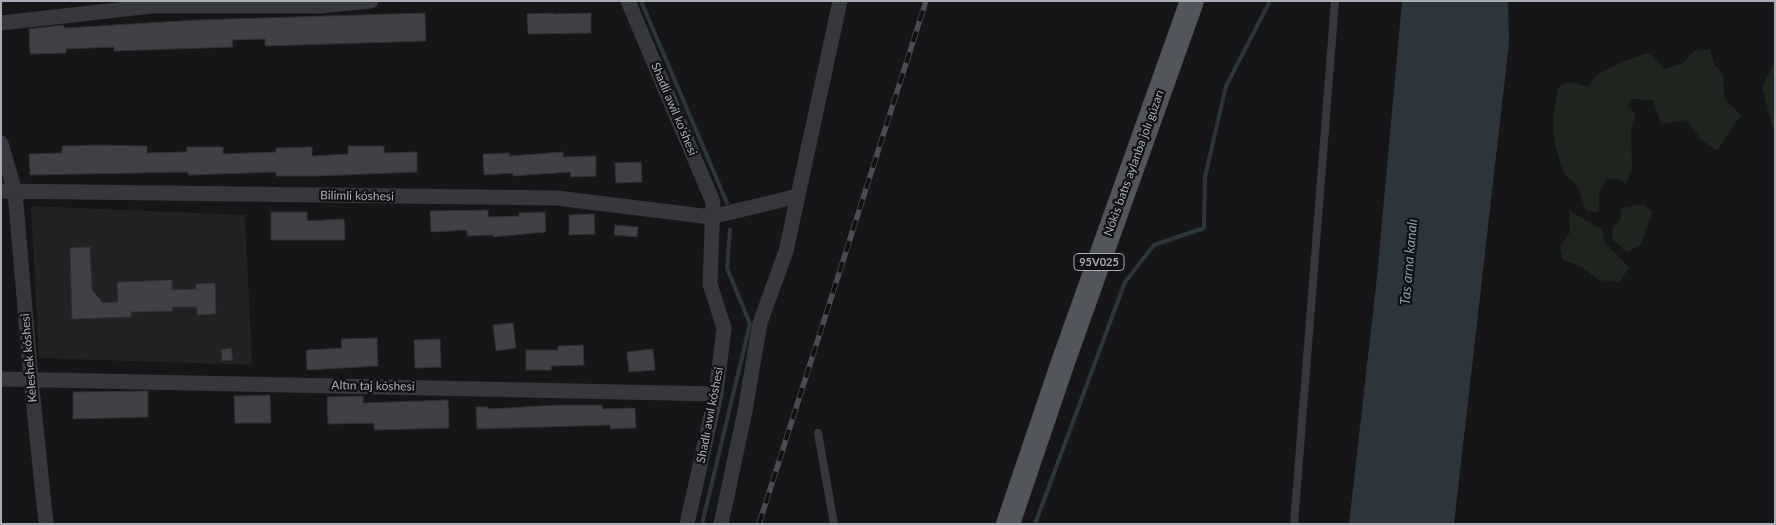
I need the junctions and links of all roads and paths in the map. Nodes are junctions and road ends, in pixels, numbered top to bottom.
1 (371, 1) edge
2 (628, 1) edge
3 (840, 1) edge
4 (1192, 1) edge
5 (1334, 1) edge
6 (1, 23) edge
7 (1, 143) edge
8 (8, 192) edge
9 (798, 196) junction
10 (711, 217) junction
11 (1, 379) edge
12 (31, 379) junction
13 (716, 394) junction
14 (818, 433) dead end
15 (46, 524) edge
16 (687, 524) edge
17 (720, 524) edge
18 (834, 524) edge
19 (1008, 524) edge
20 (1294, 524) edge

1 - 6 street
2 - 10 street, Shadli awil ko'shesi
3 - 9 street
4 - 19 main road, Nókis batıs aylanba jolı gúzarı / 95V025
5 - 20 lane
7 - 8 street, Keleshek kóshesi
8 - 10 street, Bilimli kóshesi
8 - 12 street, Keleshek kóshesi
9 - 10 street
9 - 17 street
10 - 13 street, Shadlı awıl kóshesi
11 - 12 street, Altın taj kóshesi
12 - 13 street, Altın taj kóshesi
12 - 15 street, Keleshek kóshesi
13 - 16 street, Shadlı awıl kóshesi
14 - 18 lane

